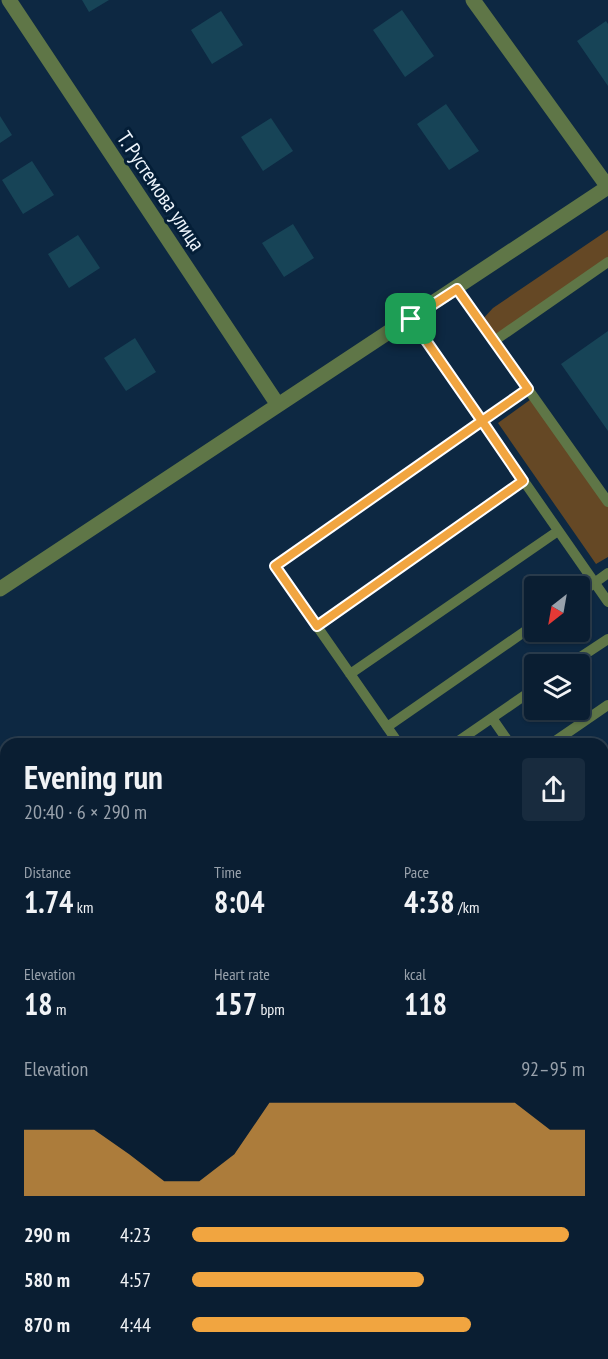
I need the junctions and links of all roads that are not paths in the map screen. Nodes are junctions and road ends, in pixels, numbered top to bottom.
1 (9, 0) edge
2 (473, 0) edge
3 (608, 187) edge
4 (608, 262) edge
5 (457, 289) junction
6 (411, 319) junction
7 (494, 341) junction
8 (528, 389) junction
9 (278, 405) junction
10 (482, 421) junction
11 (523, 481) junction
12 (608, 502) edge
13 (558, 531) junction
14 (608, 573) edge
15 (594, 583) junction
16 (590, 586) edge
17 (0, 589) edge
18 (608, 602) edge
19 (317, 626) junction
20 (524, 632) edge
21 (608, 639) edge
22 (585, 654) edge
23 (350, 674) junction
24 (524, 696) edge
25 (608, 705) edge
26 (492, 718) junction
27 (387, 727) junction
28 (395, 738) edge
29 (463, 738) edge
30 (506, 738) edge
31 (560, 738) edge

1 - 9 street, Т. Рустемова улица
2 - 3 street
3 - 5 street
4 - 7 lane
5 - 6 street
5 - 7 lane
6 - 9 street
6 - 10 lane
7 - 8 lane
8 - 10 lane
8 - 12 lane
9 - 17 street
10 - 11 lane
10 - 19 lane
11 - 13 lane
11 - 19 lane
13 - 15 lane
13 - 23 lane
14 - 15 lane
15 - 16 lane
15 - 18 lane
19 - 23 lane
20 - 27 lane
21 - 22 lane
23 - 27 lane
24 - 26 lane
25 - 31 lane
26 - 29 lane
26 - 30 lane
27 - 28 lane

